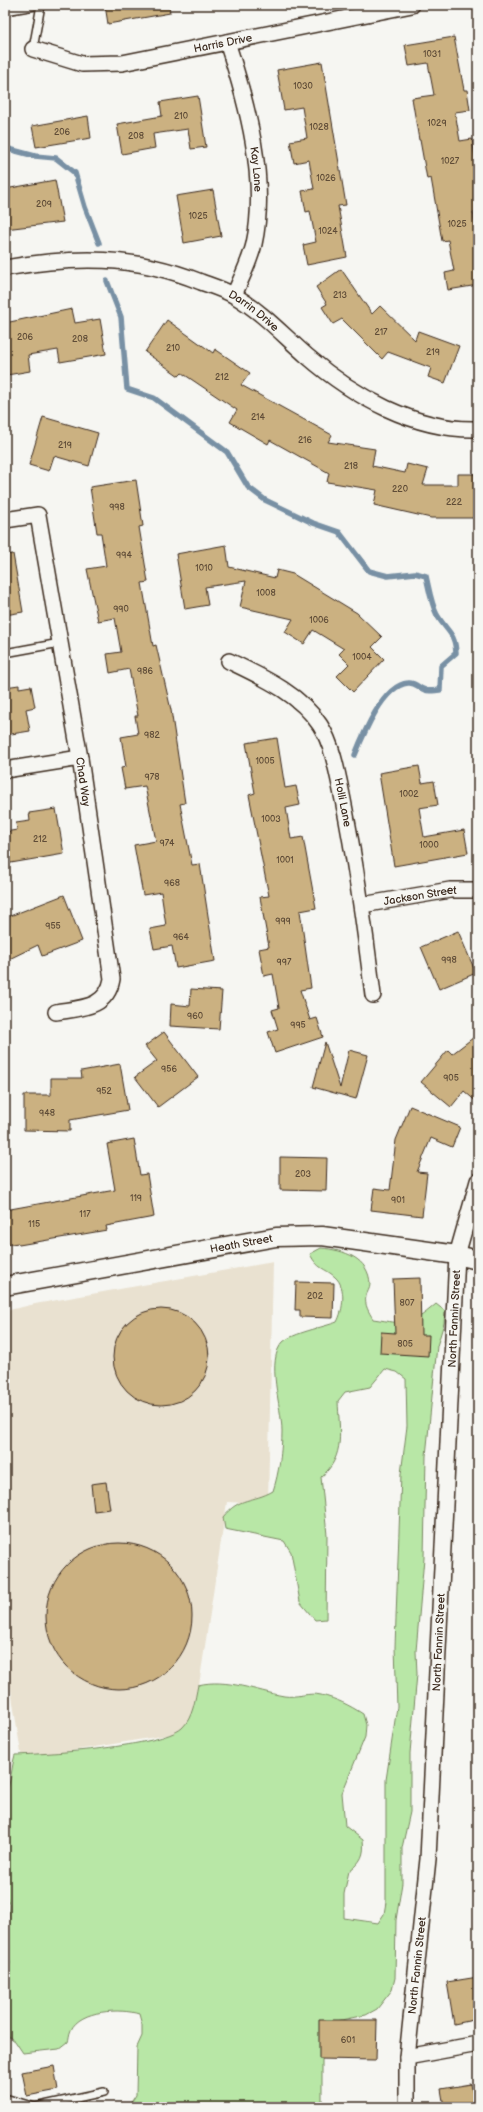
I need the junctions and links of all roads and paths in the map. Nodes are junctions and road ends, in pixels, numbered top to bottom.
1 (41, 5) edge
2 (412, 5) edge
3 (5, 11) edge
4 (227, 42) junction
5 (33, 49) joint
6 (5, 268) edge
7 (234, 295) junction
8 (478, 429) edge
9 (5, 520) edge
10 (60, 643) junction
11 (5, 652) edge
12 (229, 661) dead end
13 (80, 758) junction
14 (5, 770) edge
15 (478, 890) edge
16 (362, 905) junction
17 (374, 995) dead end
18 (56, 1012) dead end
19 (478, 1180) edge
20 (457, 1255) junction
21 (478, 1260) edge
22 (5, 1286) edge
23 (478, 2044) edge
24 (407, 2057) junction
25 (104, 2092) dead end
26 (5, 2098) edge
27 (407, 2107) edge

1 - 3 lane
1 - 5 lane
2 - 4 street, Harris Drive
4 - 5 street, Harris Drive
4 - 7 street, Kay Lane
6 - 7 street, Darrin Drive
7 - 8 street, Darrin Drive
9 - 10 street, Chad Way
10 - 11 lane
10 - 13 street, Chad Way
12 - 16 street, Holli Lane
13 - 14 street
13 - 18 street, Chad Way
15 - 16 street, Jackson Street
16 - 17 street, Holli Lane
19 - 20 street, North Fannin Street
20 - 21 street, Heath Street
20 - 22 street, Heath Street
20 - 24 street, North Fannin Street
23 - 24 street
24 - 27 street, North Fannin Street
25 - 26 lane

